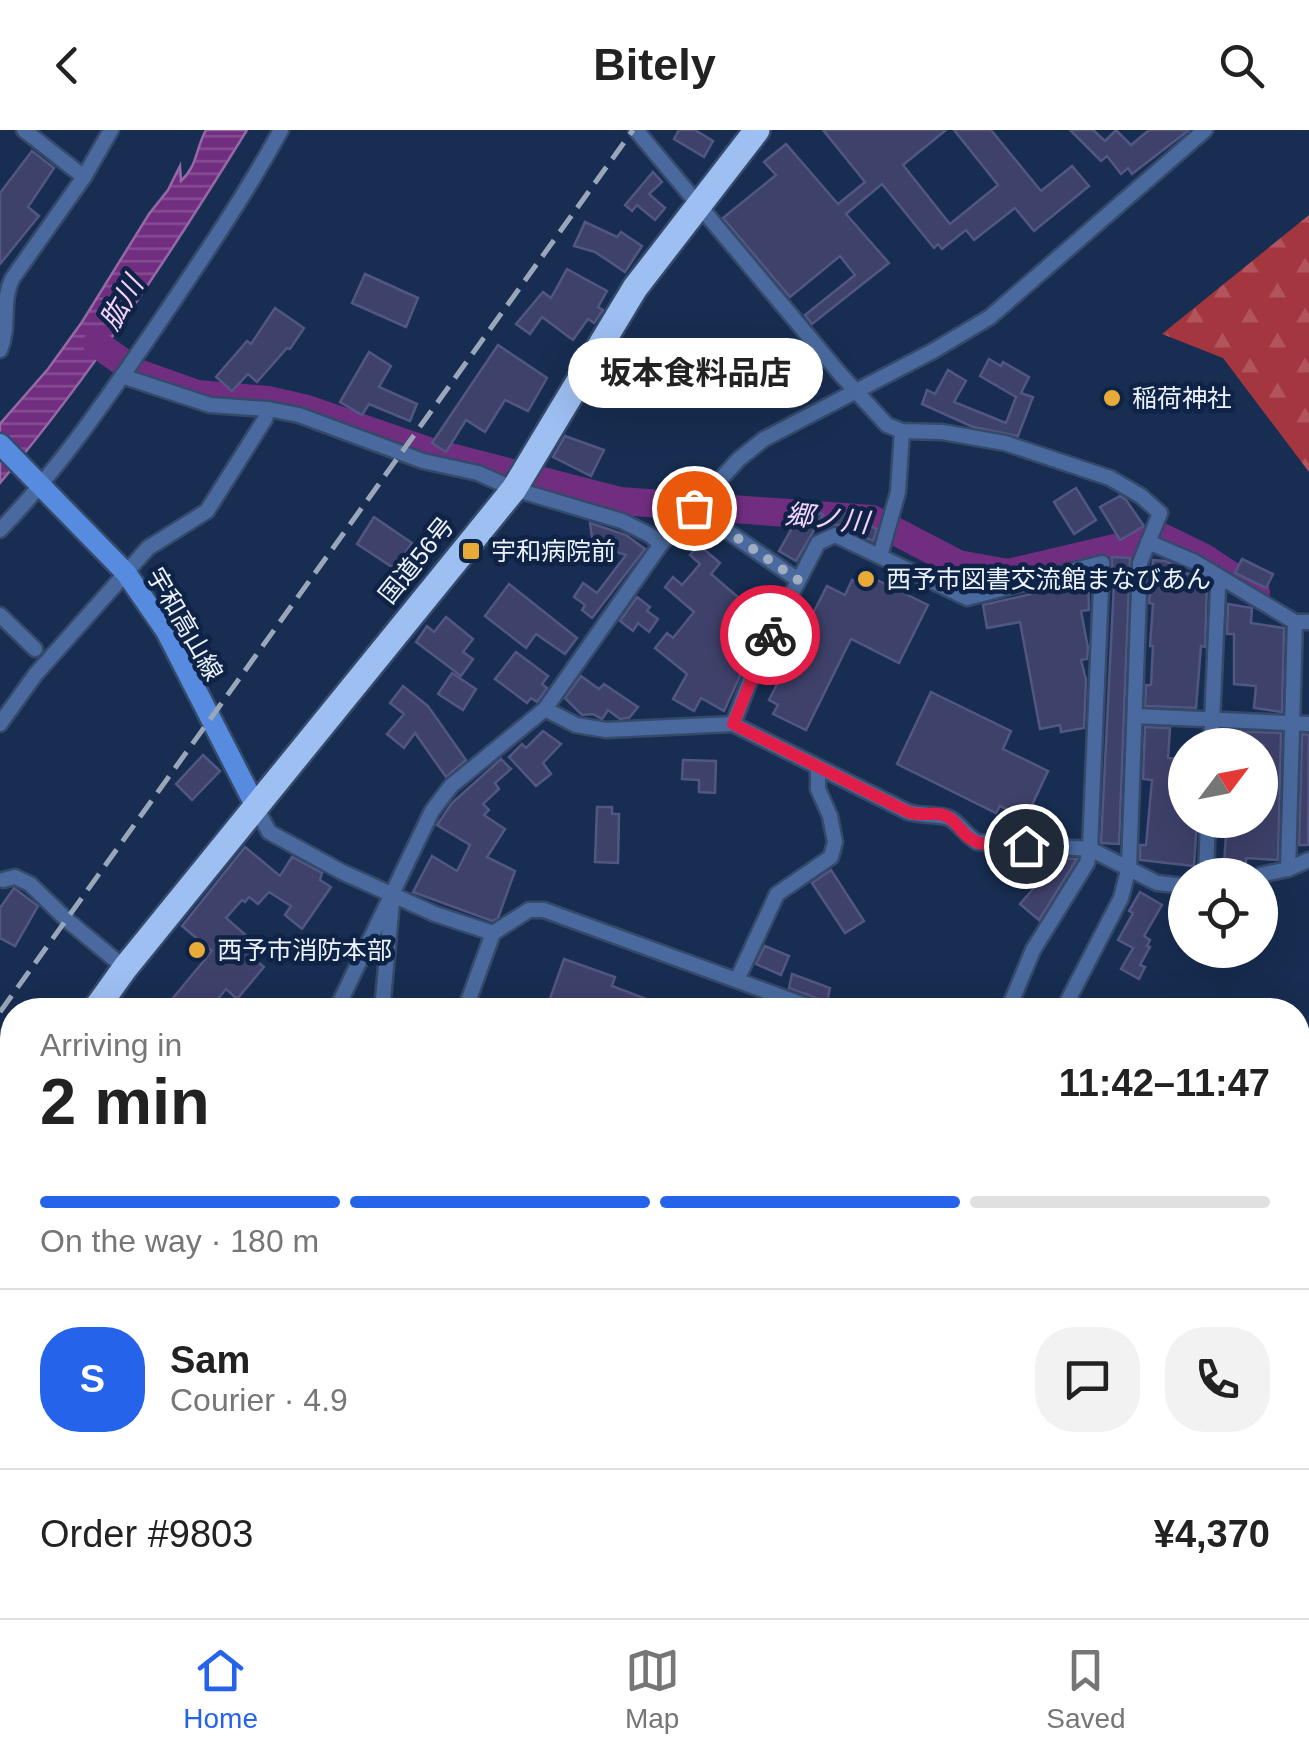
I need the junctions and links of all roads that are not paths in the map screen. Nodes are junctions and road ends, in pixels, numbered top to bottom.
1 (24, 130) edge
2 (111, 130) edge
3 (281, 130) edge
4 (636, 130) edge
5 (757, 130) edge
6 (1204, 130) edge
7 (84, 177) junction
8 (698, 203) junction
9 (0, 350) edge
10 (122, 376) junction
11 (856, 390) junction
12 (268, 409) junction
13 (902, 430) junction
14 (0, 444) edge
15 (39, 483) junction
16 (514, 488) junction
17 (694, 508) junction
18 (0, 530) edge
19 (1148, 542) junction
20 (661, 544) junction
21 (880, 556) junction
22 (126, 573) junction
23 (798, 580) junction
24 (1222, 580) junction
25 (0, 615) edge
26 (1302, 622) edge
27 (35, 649) dead end
28 (544, 710) junction
29 (1135, 716) junction
30 (1212, 721) junction
31 (1, 722) edge
32 (733, 724) junction
33 (1309, 724) edge
34 (1292, 725) junction
35 (1212, 728) edge
36 (818, 767) junction
37 (256, 807) junction
38 (1090, 849) junction
39 (1309, 860) edge
40 (1129, 867) junction
41 (1288, 870) junction
42 (1278, 872) edge
43 (3, 880) dead end
44 (1168, 884) edge
45 (392, 896) junction
46 (493, 933) junction
47 (125, 968) junction
48 (737, 980) junction
49 (104, 998) edge
50 (342, 998) edge
51 (383, 998) edge
52 (469, 998) edge
53 (786, 998) edge
54 (1013, 998) edge
55 (1069, 998) edge

1 - 7 street
2 - 7 street
3 - 10 street
4 - 8 street
5 - 8 highway, 国道56号
6 - 11 street
7 - 9 street
8 - 11 street
8 - 16 highway, 国道56号
10 - 12 street
10 - 15 street
11 - 13 street
11 - 17 street
12 - 16 street
12 - 22 street
13 - 19 street
13 - 21 street
14 - 15 main road, 宇和高山線
15 - 18 street
15 - 22 main road, 宇和高山線
16 - 20 street
16 - 37 highway, 国道56号
17 - 20 street
17 - 23 street
19 - 24 street
19 - 29 street
20 - 28 street
21 - 23 street
21 - 38 street
22 - 31 street
22 - 37 main road, 宇和高山線
23 - 32 street
24 - 26 street
24 - 30 street
25 - 27 street
26 - 34 street
28 - 32 street
28 - 45 street
29 - 30 street
29 - 40 street
30 - 34 street
30 - 35 street
32 - 36 street
33 - 34 street
34 - 41 street
36 - 38 street
36 - 48 street
37 - 45 street
37 - 47 highway, 国道56号
38 - 40 street
38 - 54 street
39 - 41 street
40 - 44 street
40 - 55 street
41 - 42 street
43 - 47 street
45 - 46 street
45 - 50 street
45 - 51 street
46 - 48 street
46 - 52 street
47 - 49 highway, 国道56号
48 - 53 street

